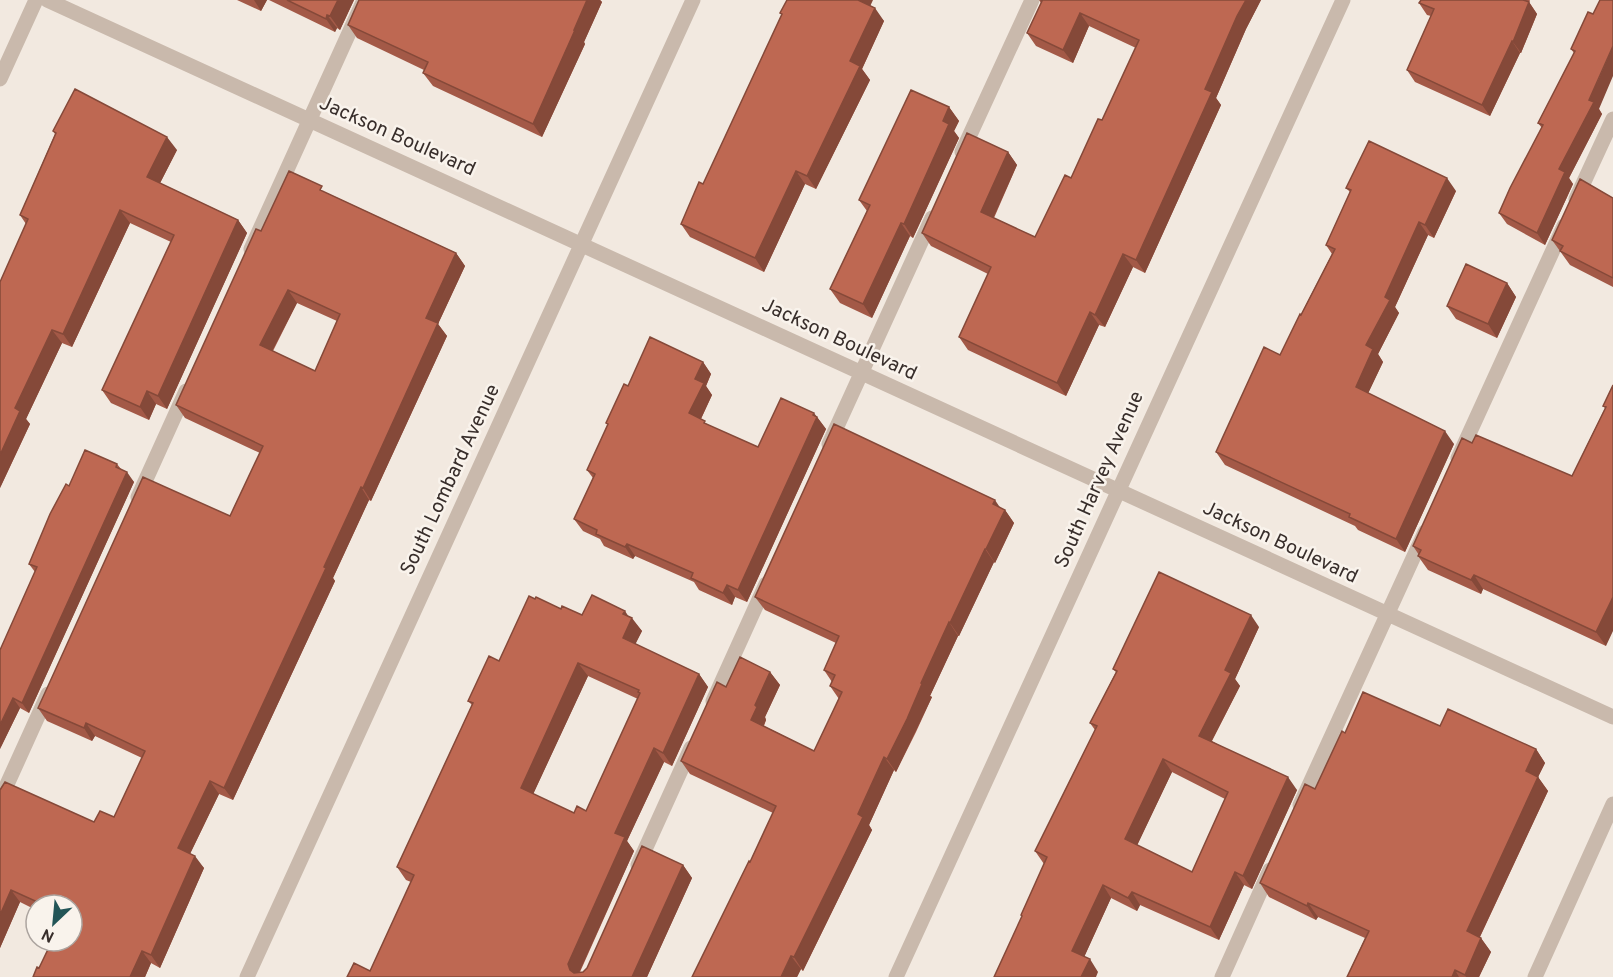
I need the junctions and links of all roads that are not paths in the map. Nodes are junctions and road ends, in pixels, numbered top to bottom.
1 (36, 0) edge
2 (47, 0) edge
3 (364, 0) edge
4 (693, 0) edge
5 (1032, 0) edge
6 (1343, 0) edge
7 (0, 79) edge
8 (1613, 119) edge
9 (310, 120) junction
10 (954, 170) edge
11 (940, 202) edge
12 (582, 244) junction
13 (247, 257) edge
14 (862, 373) junction
15 (193, 377) edge
16 (824, 456) edge
17 (1451, 474) edge
18 (1118, 492) junction
19 (134, 507) edge
20 (1432, 517) edge
21 (770, 576) edge
22 (1387, 615) junction
23 (54, 681) edge
24 (706, 717) edge
25 (1613, 717) edge
26 (696, 738) edge
27 (0, 800) edge
28 (1613, 804) edge
29 (1295, 816) edge
30 (1276, 859) edge
31 (632, 879) edge
32 (247, 977) edge
33 (896, 977) edge
34 (1222, 977) edge
35 (1535, 977) edge

1 - 7 street
2 - 9 street, Jackson Boulevard
3 - 9 street
4 - 12 street, South Lombard Avenue
5 - 10 street
6 - 18 street, South Harvey Avenue
8 - 17 street
9 - 12 street, Jackson Boulevard
9 - 13 street
11 - 14 street
12 - 14 street, Jackson Boulevard
12 - 32 street, South Lombard Avenue
14 - 16 street
14 - 18 street, Jackson Boulevard
15 - 19 street
18 - 22 street, Jackson Boulevard
18 - 33 street, South Harvey Avenue
20 - 22 street
21 - 24 street
22 - 25 street, Jackson Boulevard
22 - 29 street
23 - 27 street
26 - 31 street
28 - 35 street
30 - 34 street

